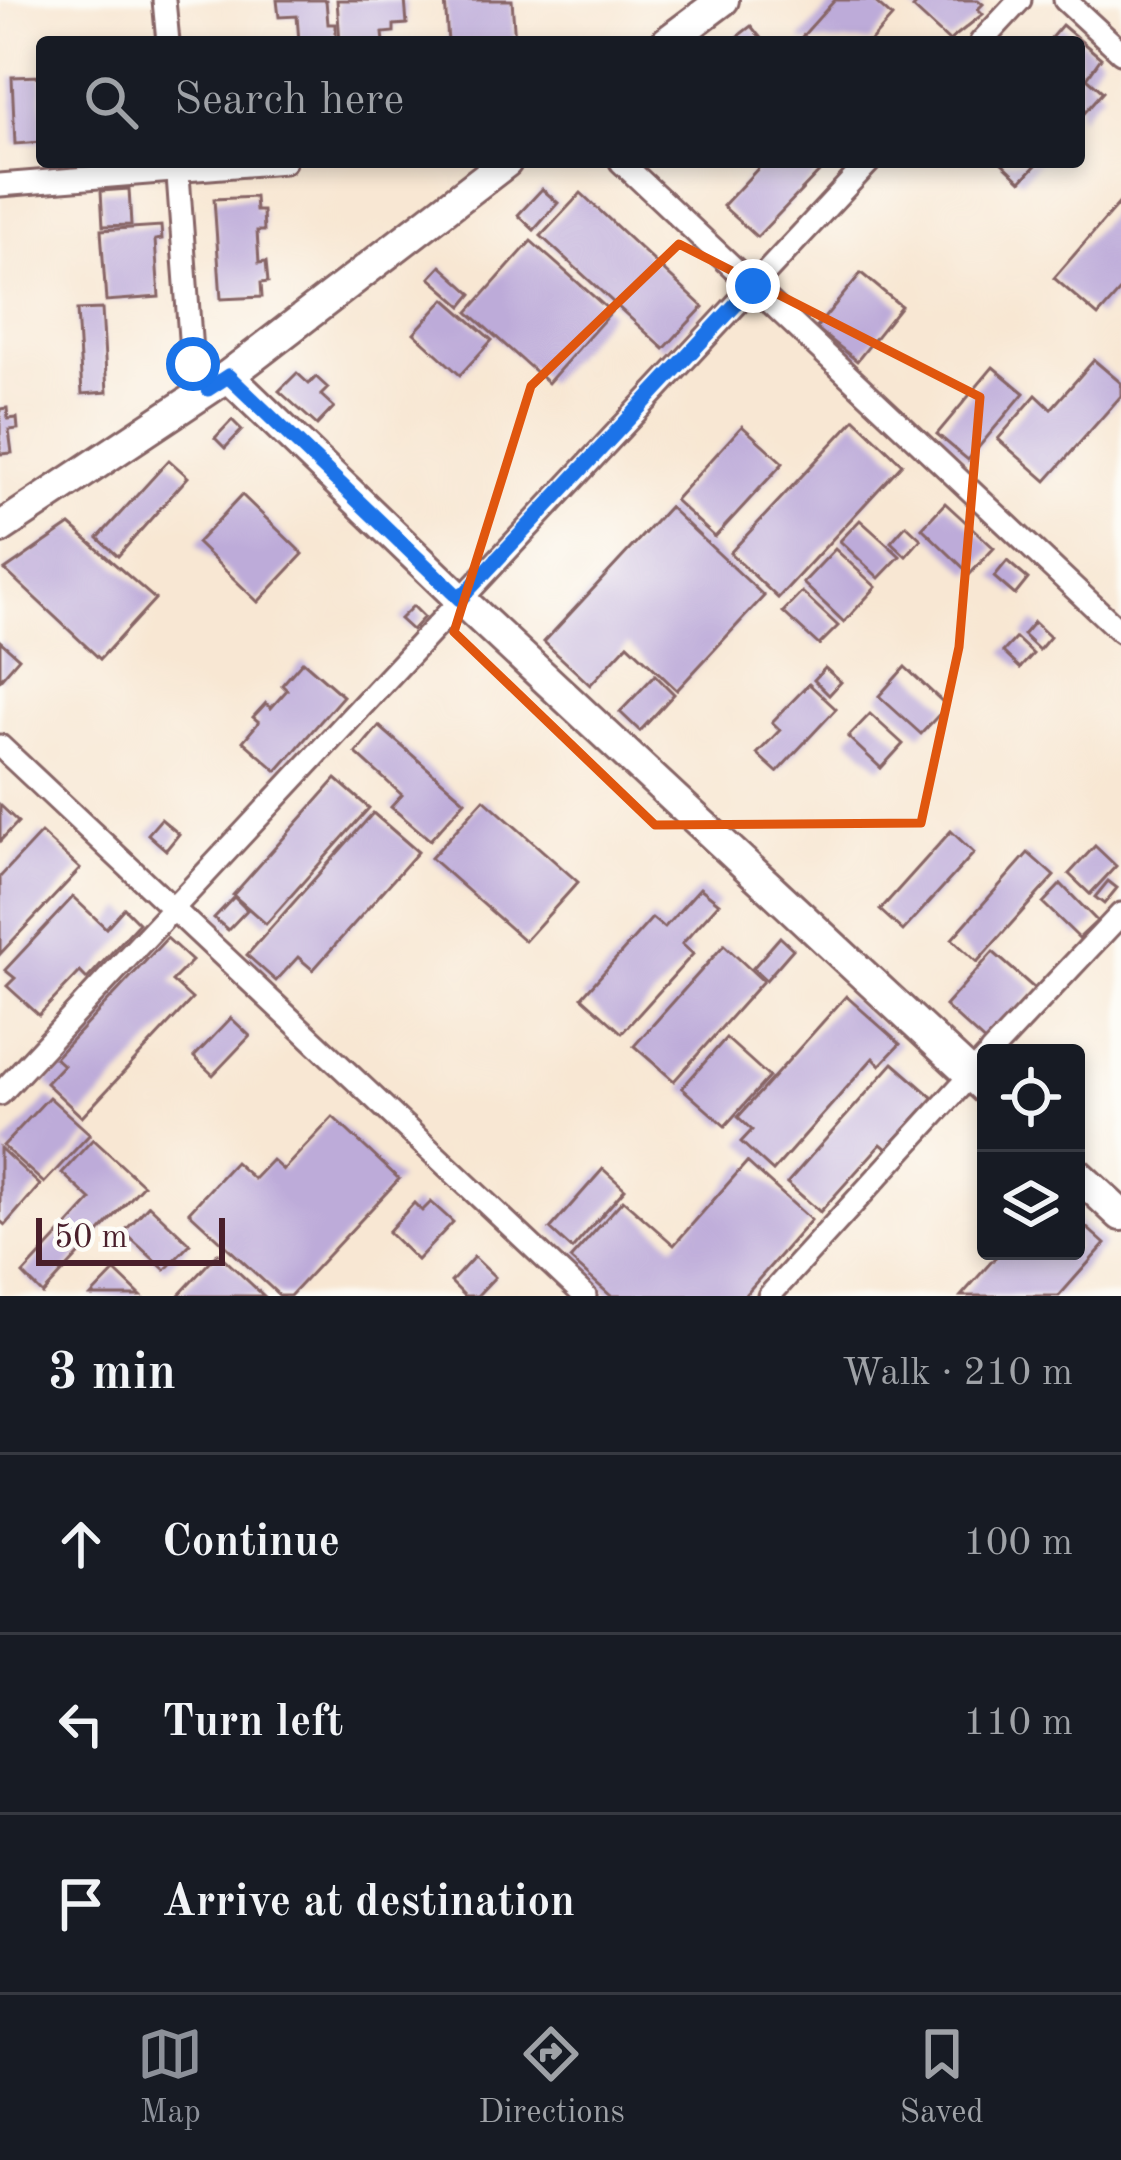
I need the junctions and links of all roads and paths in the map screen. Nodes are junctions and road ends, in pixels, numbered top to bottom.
1 (164, 0) edge
2 (723, 0) edge
3 (1020, 0) edge
4 (1065, 0) edge
5 (167, 36) edge
6 (675, 36) edge
7 (987, 36) edge
8 (1121, 52) edge
9 (158, 168) edge
10 (177, 168) edge
11 (498, 168) edge
12 (627, 168) edge
13 (862, 168) edge
14 (0, 185) edge
15 (753, 286) junction
16 (218, 382) junction
17 (0, 528) edge
18 (460, 599) junction
19 (1121, 632) edge
20 (0, 746) edge
21 (174, 906) junction
22 (1121, 914) edge
23 (1005, 1044) edge
24 (977, 1064) edge
25 (977, 1075) edge
26 (0, 1094) edge
27 (1085, 1181) edge
28 (1121, 1215) edge
29 (586, 1296) edge
30 (769, 1296) edge

1 - 5 street
2 - 6 street
3 - 7 street
4 - 8 street
9 - 14 street
10 - 16 street
11 - 16 street
12 - 15 street
13 - 15 street
15 - 18 street
15 - 19 street
16 - 17 street
16 - 18 street
18 - 21 street
18 - 24 street
20 - 21 street
21 - 26 street
21 - 29 street
22 - 23 street
25 - 30 street
27 - 28 street

